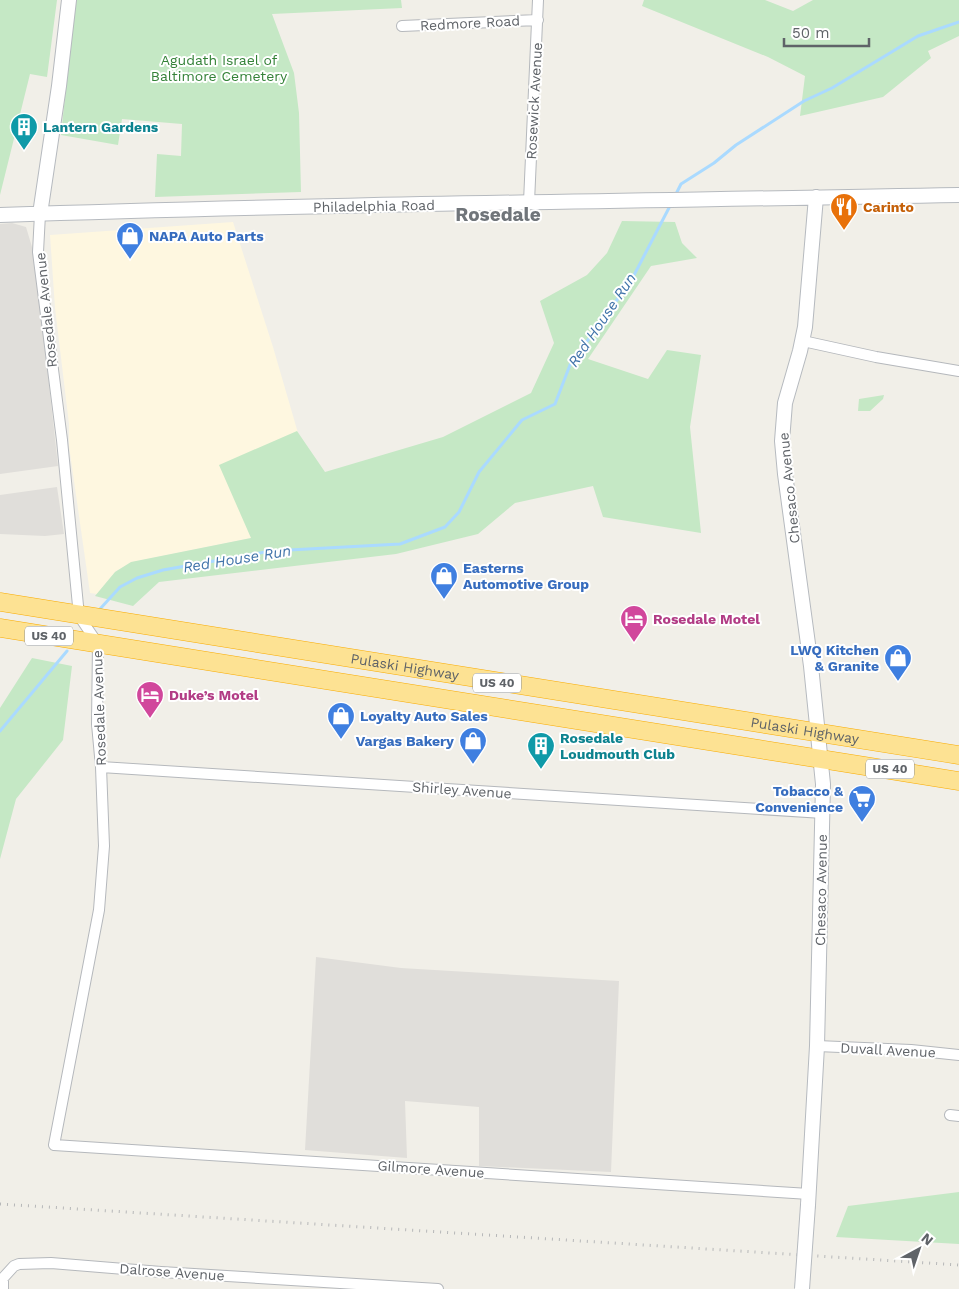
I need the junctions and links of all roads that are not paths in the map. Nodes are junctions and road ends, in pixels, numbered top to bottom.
1 (69, 0) edge
2 (538, 0) edge
3 (538, 20) junction
4 (402, 26) dead end
5 (959, 195) edge
6 (816, 197) junction
7 (529, 202) junction
8 (40, 214) junction
9 (0, 216) edge
10 (803, 341) junction
11 (959, 370) edge
12 (0, 602) edge
13 (79, 616) junction
14 (0, 628) edge
15 (98, 644) junction
16 (818, 732) junction
17 (959, 755) edge
18 (821, 758) junction
19 (101, 767) junction
20 (959, 780) edge
21 (823, 813) junction
22 (817, 1046) junction
23 (959, 1055) edge
24 (54, 1145) joint
25 (808, 1200) junction
26 (3, 1284) edge
27 (438, 1289) edge
28 (802, 1289) edge

1 - 8 street
2 - 3 street, Rosewick Avenue
3 - 4 street, Redmore Road
3 - 7 street, Rosewick Avenue
5 - 6 street, Philadelphia Road
6 - 7 street, Philadelphia Road
6 - 10 street, Chesaco Avenue
7 - 8 street, Philadelphia Road
8 - 9 street, Philadelphia Road
8 - 13 street, Rosedale Avenue
10 - 11 street
10 - 16 street, Chesaco Avenue
12 - 13 highway, Pulaski Highway / US 40
13 - 15 street, Rosedale Avenue
13 - 16 highway, Pulaski Highway / US 40
14 - 15 highway, Pulaski Highway / US 40
15 - 18 highway, Pulaski Highway / US 40
15 - 19 street, Rosedale Avenue
16 - 17 highway, Pulaski Highway / US 40
16 - 18 street, Chesaco Avenue
18 - 20 highway, Pulaski Highway / US 40
18 - 21 street, Chesaco Avenue
19 - 21 street, Shirley Avenue
19 - 24 street, Rosedale Avenue
21 - 22 street, Chesaco Avenue
22 - 23 street, Duvall Avenue
22 - 25 street, Chesaco Avenue
24 - 25 street, Gilmore Avenue
25 - 28 street, Chesaco Avenue, bridge
26 - 27 street, Dalrose Avenue

